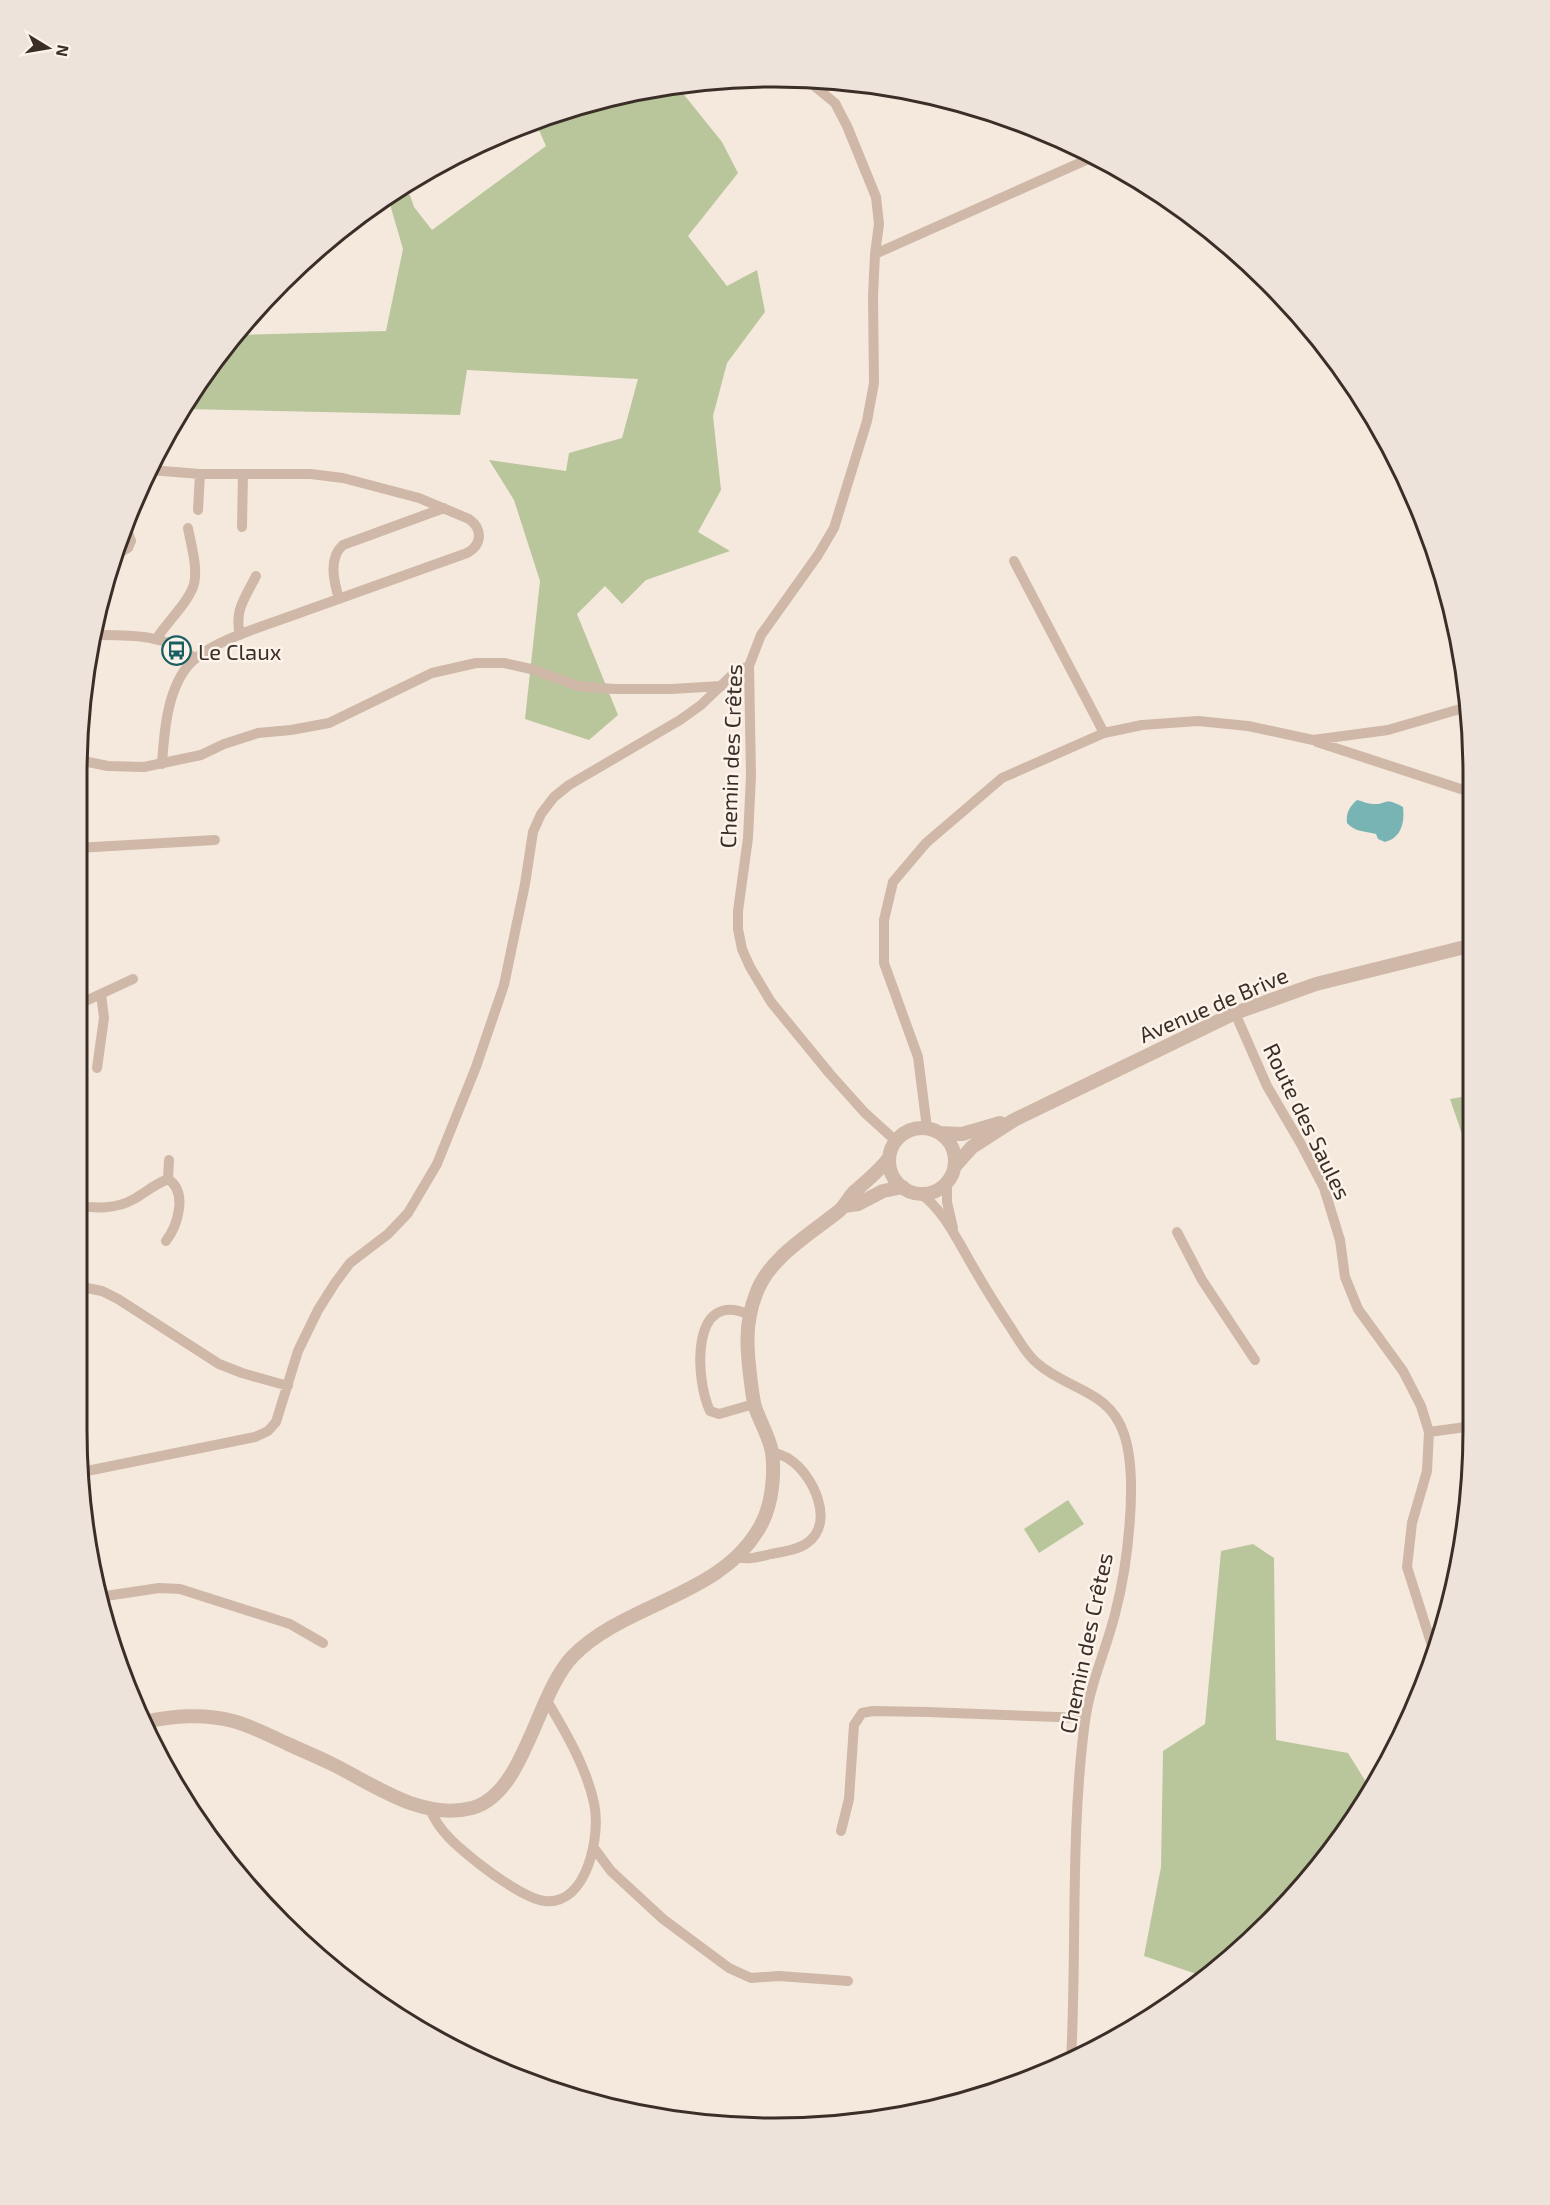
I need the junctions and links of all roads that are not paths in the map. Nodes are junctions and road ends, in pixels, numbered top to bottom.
1 (817, 88) edge
2 (1084, 161) edge
3 (875, 254) junction
4 (158, 471) edge
5 (200, 474) junction
6 (243, 474) junction
7 (444, 508) junction
8 (198, 510) dead end
9 (242, 527) dead end
10 (188, 528) dead end
11 (1014, 561) dead end
12 (256, 576) dead end
13 (339, 599) junction
14 (101, 635) edge
15 (240, 635) junction
16 (157, 638) junction
17 (195, 658) junction
18 (749, 666) junction
19 (722, 686) junction
20 (1460, 709) edge
21 (1104, 733) junction
22 (1313, 740) junction
23 (87, 762) edge
24 (162, 764) junction
25 (1463, 790) edge
26 (215, 840) dead end
27 (87, 847) edge
28 (1463, 948) edge
29 (133, 979) dead end
30 (101, 994) junction
31 (87, 1000) edge
32 (1235, 1012) junction
33 (97, 1068) dead end
34 (1014, 1120) junction
35 (933, 1130) junction
36 (896, 1141) junction
37 (889, 1158) junction
38 (169, 1160) dead end
39 (955, 1166) junction
40 (168, 1179) junction
41 (947, 1183) junction
42 (903, 1187) junction
43 (921, 1194) junction
44 (844, 1206) junction
45 (87, 1207) edge
46 (954, 1231) junction
47 (1177, 1232) dead end
48 (166, 1241) dead end
49 (87, 1288) edge
50 (750, 1315) junction
51 (1255, 1360) dead end
52 (288, 1386) junction
53 (754, 1404) junction
54 (1463, 1427) edge
55 (1429, 1432) junction
56 (772, 1452) junction
57 (88, 1471) edge
58 (735, 1556) junction
59 (107, 1596) edge
60 (1430, 1639) edge
61 (323, 1643) dead end
62 (546, 1699) junction
63 (1085, 1718) junction
64 (152, 1720) edge
65 (430, 1809) junction
66 (841, 1831) dead end
67 (594, 1848) junction
68 (848, 1981) dead end
69 (1071, 2051) edge

1 - 3 street, Chemin des Crêtes
2 - 3 street
3 - 18 street, Chemin des Crêtes
4 - 5 street
5 - 6 street
5 - 8 street
6 - 7 street
6 - 9 street
7 - 13 street
7 - 13 street
10 - 16 street
11 - 21 street
12 - 15 street
13 - 15 street
14 - 16 street
15 - 17 street
16 - 17 street
17 - 24 street
18 - 19 street
18 - 36 street, Chemin des Crêtes
19 - 24 street
19 - 52 street
20 - 22 street
21 - 22 street
21 - 35 street
22 - 25 street
23 - 24 street
26 - 27 street
28 - 32 street, Avenue de Brive
29 - 30 street
30 - 31 street
30 - 33 street
32 - 34 street, Avenue de Brive
32 - 55 street, Route des Saules
34 - 35 street
34 - 39 street
35 - 36 street
35 - 39 street
36 - 37 street
37 - 42 street
37 - 44 street
38 - 40 street
39 - 41 street
40 - 45 street
40 - 48 street
41 - 43 street
41 - 46 street, Chemin des Crêtes
42 - 43 street
42 - 44 street
43 - 46 street, Chemin des Crêtes
44 - 50 street
46 - 63 street, Chemin des Crêtes
47 - 51 street
49 - 52 street
50 - 53 street
50 - 53 street
52 - 57 street
53 - 56 street
54 - 55 street
55 - 60 street
56 - 58 street
56 - 58 street
58 - 62 street
59 - 61 street
62 - 65 street
62 - 67 street
63 - 66 street
63 - 69 street, Chemin des Crêtes
64 - 65 street
65 - 67 street
67 - 68 street

